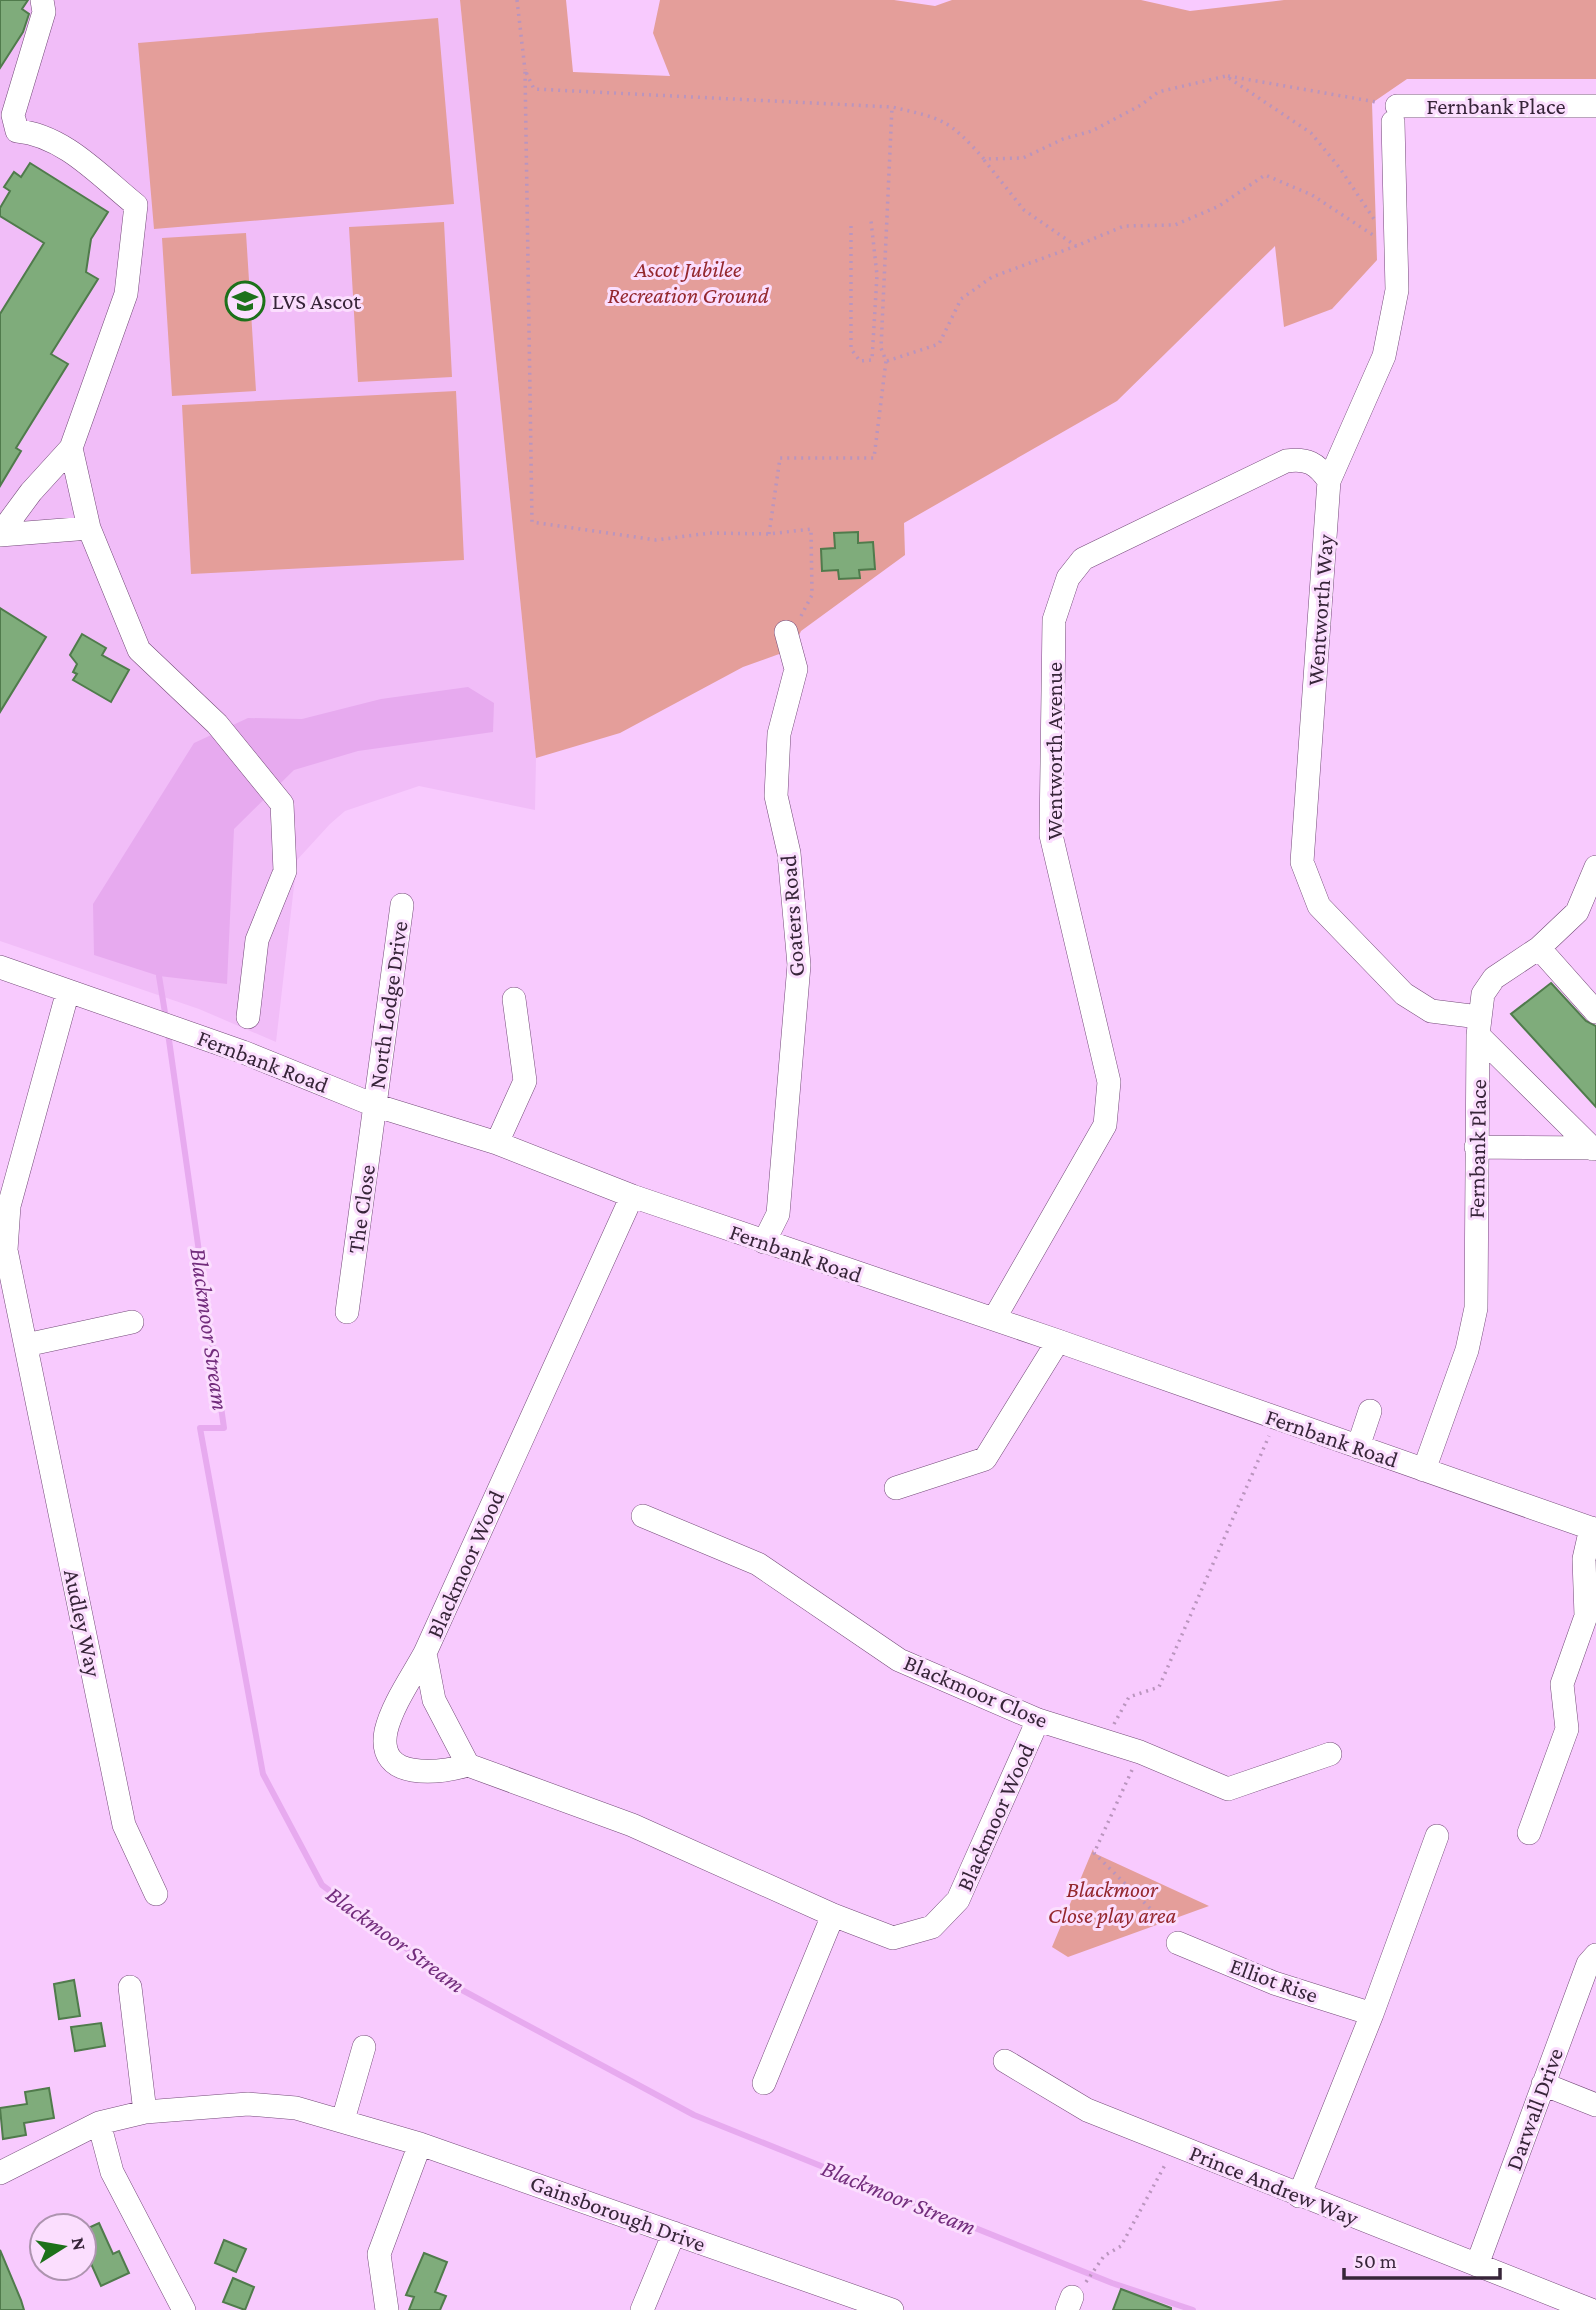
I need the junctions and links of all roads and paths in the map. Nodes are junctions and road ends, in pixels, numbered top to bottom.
1 (42, 0) edge
2 (517, 0) edge
3 (525, 70) junction
4 (1226, 76) junction
5 (1596, 106) edge
6 (892, 107) junction
7 (1395, 114) junction
8 (984, 159) junction
9 (871, 221) dead end
10 (851, 226) dead end
11 (1076, 246) junction
12 (1395, 250) junction
13 (886, 361) junction
14 (71, 448) junction
15 (1329, 481) junction
16 (89, 527) junction
17 (769, 534) junction
18 (0, 535) edge
19 (790, 640) joint
20 (1596, 867) edge
21 (402, 905) dead end
22 (1539, 948) junction
23 (0, 967) edge
24 (68, 991) junction
25 (514, 999) dead end
26 (1596, 1012) edge
27 (248, 1017) dead end
28 (1478, 1026) junction
29 (374, 1105) junction
30 (497, 1143) junction
31 (1476, 1147) junction
32 (1595, 1149) edge
33 (632, 1196) junction
34 (764, 1242) junction
35 (347, 1312) dead end
36 (994, 1320) junction
37 (132, 1322) dead end
38 (1058, 1341) junction
39 (26, 1345) junction
40 (1370, 1411) dead end
41 (1277, 1418) junction
42 (1358, 1447) junction
43 (1424, 1470) junction
44 (896, 1488) dead end
45 (643, 1516) dead end
46 (1594, 1529) edge
47 (425, 1653) junction
48 (1038, 1720) junction
49 (1104, 1741) junction
50 (1140, 1752) junction
51 (1330, 1754) dead end
52 (468, 1765) junction
53 (1529, 1833) dead end
54 (1437, 1836) dead end
55 (156, 1894) dead end
56 (833, 1915) junction
57 (1178, 1943) joint
58 (1596, 1955) edge
59 (130, 1987) dead end
60 (1372, 2014) junction
61 (364, 2047) dead end
62 (1005, 2061) dead end
63 (764, 2083) dead end
64 (1543, 2084) junction
65 (1596, 2105) edge
66 (145, 2112) junction
67 (343, 2120) junction
68 (99, 2123) junction
69 (420, 2144) junction
70 (1174, 2145) junction
71 (0, 2173) edge
72 (1299, 2196) junction
73 (674, 2233) junction
74 (1477, 2265) junction
75 (1087, 2279) dead end
76 (184, 2310) edge
77 (387, 2310) edge
78 (642, 2310) edge
79 (892, 2310) edge
80 (1591, 2310) edge

1 - 14 street
2 - 3 path
3 - 6 path
3 - 17 path
4 - 7 path
4 - 8 path
4 - 12 path
5 - 7 street, Fernbank Place
6 - 8 path
6 - 13 path
7 - 12 street, Wentworth Way
8 - 11 path
9 - 10 path
11 - 12 path
11 - 13 path
12 - 15 street, Wentworth Way
13 - 17 path
14 - 16 street
14 - 18 street
15 - 28 street, Wentworth Way
15 - 36 street, Wentworth Avenue
16 - 18 street
16 - 27 street
17 - 19 path
19 - 34 street, Goaters Road
20 - 22 street, Fernbank Place
21 - 29 street, North Lodge Drive
22 - 26 street
22 - 28 street, Fernbank Place
23 - 24 street, Fernbank Road
24 - 29 street, Fernbank Road
24 - 39 street, Audley Way
25 - 30 street
28 - 31 street, Fernbank Place
28 - 32 street
29 - 30 street, Fernbank Road
29 - 35 street, The Close
30 - 33 street, Fernbank Road
31 - 32 street
31 - 43 street, Fernbank Place
33 - 34 street, Fernbank Road
33 - 47 street, Blackmoor Wood
34 - 36 street, Fernbank Road
36 - 38 street, Fernbank Road
37 - 39 street
38 - 41 street, Fernbank Road
38 - 44 street
39 - 55 street, Audley Way
40 - 42 street
41 - 42 street, Fernbank Road
41 - 49 path
42 - 43 street, Fernbank Road
43 - 46 street, Fernbank Road
45 - 48 street, Blackmoor Close
46 - 53 street
47 - 52 street, Blackmoor Wood
47 - 52 street
48 - 49 street, Blackmoor Close
48 - 56 street, Blackmoor Wood
49 - 50 street, Blackmoor Close
50 - 51 street, Blackmoor Close
50 - 57 path
52 - 56 street, Blackmoor Wood
54 - 60 street
56 - 63 street
57 - 60 street, Elliot Rise
58 - 64 street, Darwall Drive
59 - 66 street
60 - 72 street
61 - 67 street
62 - 70 street, Prince Andrew Way
64 - 65 street
64 - 74 street, Darwall Drive
66 - 67 street, Gainsborough Drive
66 - 68 street, Gainsborough Drive
67 - 69 street, Gainsborough Drive
68 - 71 street, Gainsborough Drive
68 - 76 street
69 - 73 street, Gainsborough Drive
69 - 77 street
70 - 72 street, Prince Andrew Way
70 - 75 path
72 - 74 street, Prince Andrew Way
73 - 78 street
73 - 79 street, Gainsborough Drive
74 - 80 street, Prince Andrew Way

